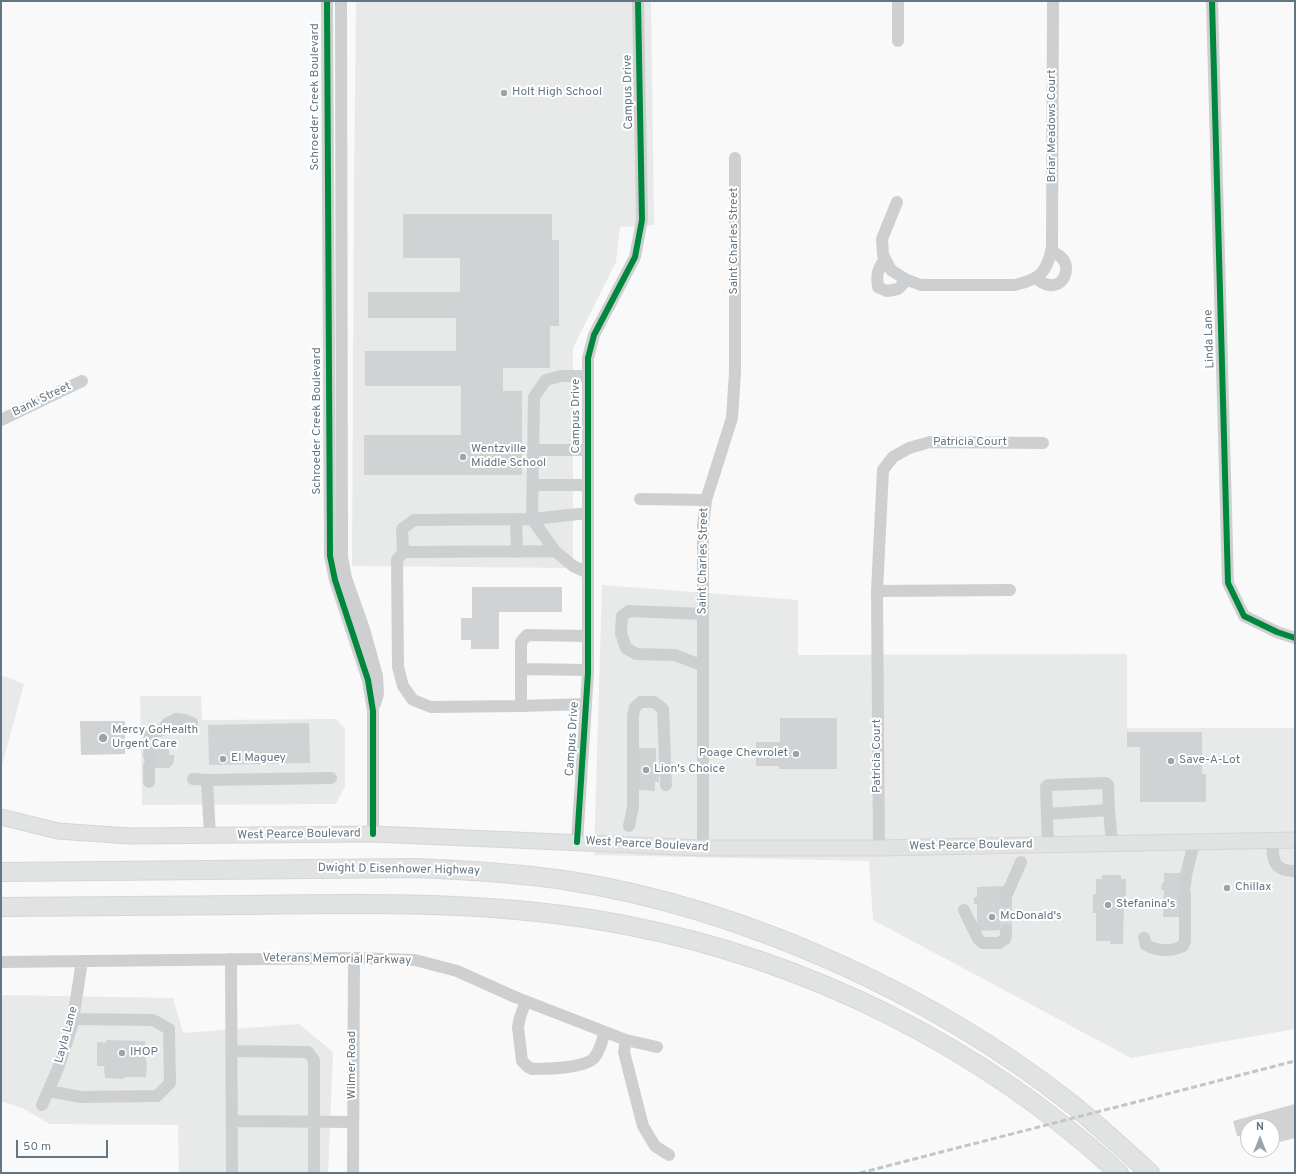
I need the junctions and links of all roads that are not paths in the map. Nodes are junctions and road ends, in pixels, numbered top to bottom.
1 (327, 1) edge
2 (341, 1) edge
3 (638, 1) edge
4 (898, 1) edge
5 (1053, 1) edge
6 (1212, 1) edge
7 (898, 41) dead end
8 (735, 158) dead end
9 (896, 202) dead end
10 (1052, 251) junction
11 (886, 259) junction
12 (1036, 278) junction
13 (907, 280) junction
14 (588, 376) junction
15 (82, 381) dead end
16 (1, 420) edge
17 (1043, 443) dead end
18 (534, 450) junction
19 (588, 450) junction
20 (588, 485) junction
21 (533, 486) junction
22 (640, 499) dead end
23 (706, 500) junction
24 (588, 513) junction
25 (516, 519) junction
26 (532, 519) junction
27 (403, 552) junction
28 (517, 552) junction
29 (555, 552) junction
30 (588, 573) junction
31 (1010, 590) dead end
32 (877, 591) junction
33 (703, 614) junction
34 (358, 631) junction
35 (588, 636) junction
36 (1295, 638) edge
37 (703, 666) junction
38 (521, 669) junction
39 (588, 670) junction
40 (586, 704) junction
41 (521, 706) junction
42 (192, 723) dead end
43 (331, 778) dead end
44 (193, 779) dead end
45 (207, 780) junction
46 (150, 782) dead end
47 (666, 785) dead end
48 (1109, 810) junction
49 (1047, 814) junction
50 (1, 817) edge
51 (629, 826) dead end
52 (373, 834) junction
53 (210, 836) junction
54 (1272, 840) junction
55 (1295, 840) edge
56 (576, 842) junction
57 (1112, 843) junction
58 (1048, 845) junction
59 (703, 848) junction
60 (879, 848) junction
61 (1192, 851) dead end
62 (1, 861) edge
63 (1020, 862) dead end
64 (55, 871) junction
65 (1295, 871) edge
66 (1, 872) edge
67 (1006, 902) tunnel mouth
68 (1, 907) edge
69 (964, 910) dead end
70 (1006, 930) tunnel mouth
71 (1144, 938) dead end
72 (354, 958) junction
73 (232, 959) junction
74 (82, 961) junction
75 (1, 962) edge
76 (526, 1001) junction
77 (73, 1019) junction
78 (604, 1032) junction
79 (626, 1040) junction
80 (657, 1047) dead end
81 (232, 1051) junction
82 (48, 1091) junction
83 (42, 1106) dead end
84 (232, 1121) junction
85 (314, 1122) junction
86 (353, 1122) junction
87 (669, 1155) dead end
88 (232, 1173) edge
89 (314, 1173) edge
90 (353, 1173) edge
91 (1119, 1173) edge
92 (1150, 1173) edge

1 - 34 street, Schroeder Creek Boulevard
2 - 34 street, Schroeder Creek Boulevard
3 - 14 street, Campus Drive
4 - 7 street
5 - 10 street, Briar Meadows Court
6 - 36 street, Linda Lane
8 - 23 street, Saint Charles Street
9 - 11 street
10 - 12 street, Briar Meadows Court
10 - 12 street
11 - 13 street
11 - 13 street
12 - 13 street
14 - 18 street
14 - 19 street, Campus Drive
15 - 16 street, Bank Street
17 - 32 street, Patricia Court
18 - 19 street
18 - 21 street
19 - 20 street, Campus Drive
20 - 21 street
20 - 24 street, Campus Drive
21 - 26 street
22 - 23 street
23 - 33 street, Saint Charles Street
24 - 26 street
24 - 30 street, Campus Drive
25 - 26 street
25 - 27 street
25 - 28 street
26 - 29 street
27 - 28 street
27 - 41 street
28 - 29 street
29 - 30 street
30 - 35 street, Campus Drive
31 - 32 street
32 - 60 street, Patricia Court
33 - 37 street, Saint Charles Street
33 - 37 street
34 - 52 street, Schroeder Creek Boulevard
35 - 38 street
35 - 39 street, Campus Drive
37 - 59 street, Saint Charles Street
38 - 39 street
38 - 41 street
39 - 40 street, Campus Drive
40 - 41 street
40 - 56 street, Campus Drive
42 - 46 street
43 - 45 street
44 - 45 street
45 - 53 street
47 - 51 street
48 - 49 street
48 - 49 street
48 - 57 street
49 - 58 street
50 - 53 main road, West Pearce Boulevard
52 - 53 main road, West Pearce Boulevard
52 - 56 main road, West Pearce Boulevard
54 - 55 main road, West Pearce Boulevard
54 - 57 main road, West Pearce Boulevard
54 - 65 street
56 - 59 main road, West Pearce Boulevard
57 - 58 main road, West Pearce Boulevard
58 - 60 main road, West Pearce Boulevard
59 - 60 main road, West Pearce Boulevard
61 - 71 street
62 - 64 highway
63 - 67 street
64 - 66 highway, Dwight D Eisenhower Highway
64 - 92 highway, Dwight D Eisenhower Highway
68 - 91 highway
69 - 70 street
72 - 73 street, Veterans Memorial Parkway
72 - 76 street, Veterans Memorial Parkway
72 - 86 street, Wilmer Road
73 - 74 street, Veterans Memorial Parkway
73 - 81 street
74 - 75 street, Veterans Memorial Parkway
74 - 77 street, Layla Lane
76 - 78 street, Veterans Memorial Parkway
76 - 78 street
77 - 82 street, Layla Lane
77 - 82 street
78 - 79 street, Veterans Memorial Parkway
79 - 80 street, Veterans Memorial Parkway
79 - 87 street
81 - 84 street
81 - 85 street
82 - 83 street, Layla Lane
84 - 85 street
84 - 88 street
85 - 86 street
85 - 89 street
86 - 90 street, Wilmer Road

